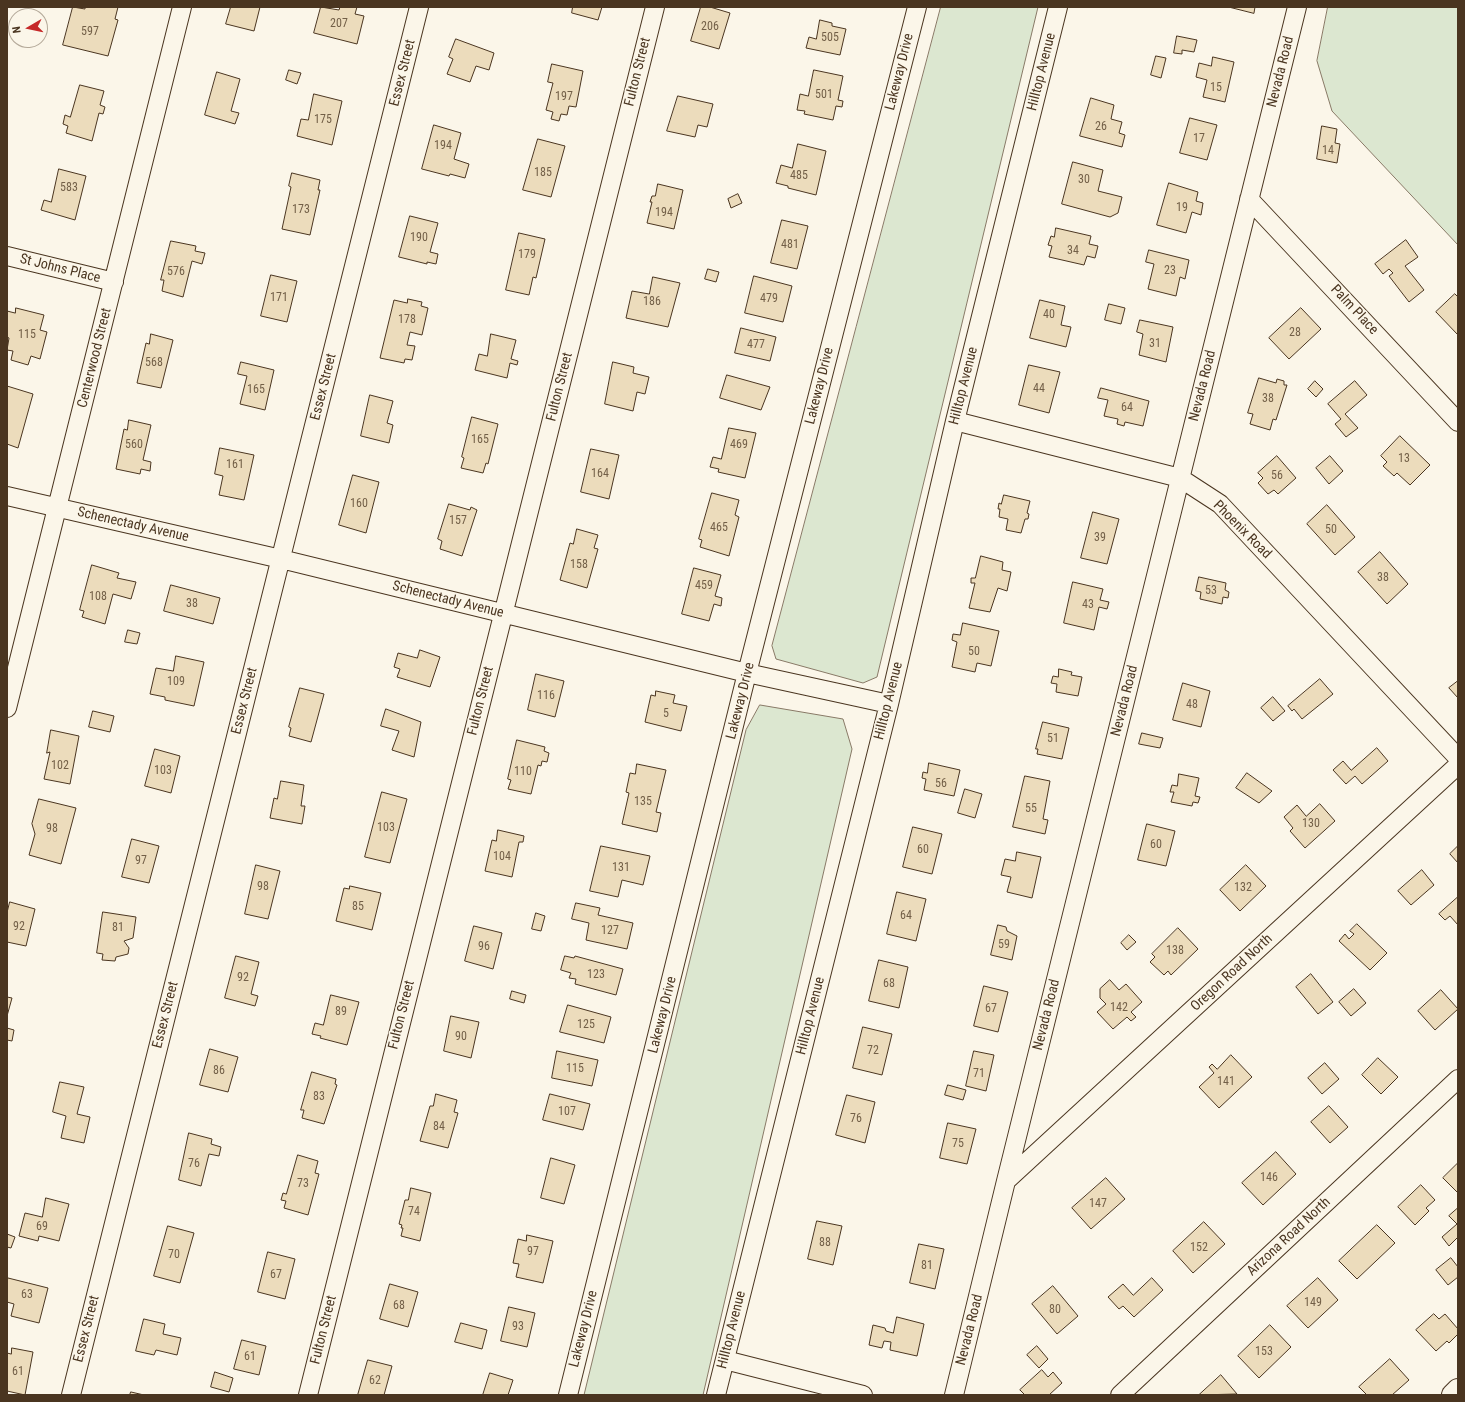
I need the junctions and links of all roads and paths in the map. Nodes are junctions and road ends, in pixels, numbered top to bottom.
1 (182, 7) edge
2 (419, 7) edge
3 (654, 7) edge
4 (917, 7) edge
5 (1058, 7) edge
6 (1297, 7) edge
7 (1249, 199) junction
8 (7, 256) edge
9 (114, 282) junction
10 (955, 421) junction
11 (1458, 422) edge
12 (1180, 478) junction
13 (7, 496) edge
14 (58, 508) junction
15 (281, 559) junction
16 (503, 613) junction
17 (747, 673) junction
18 (888, 704) junction
19 (7, 708) edge
20 (1458, 758) edge
21 (1458, 765) edge
22 (1458, 1079) edge
23 (1006, 1182) junction
24 (725, 1360) junction
25 (1458, 1390) edge
26 (71, 1395) edge
27 (308, 1395) edge
28 (568, 1395) edge
29 (716, 1395) edge
30 (863, 1395) edge
31 (954, 1395) edge
32 (1120, 1395) edge
33 (1453, 1395) edge

1 - 9 street, Centerwood Street
2 - 15 street, Essex Street
3 - 16 street, Fulton Street
4 - 17 street, Lakeway Drive
5 - 10 street, Hilltop Avenue
6 - 7 street, Nevada Road
7 - 11 street, Palm Place
7 - 12 street, Nevada Road
8 - 9 street, St Johns Place
9 - 14 street, Centerwood Street
10 - 12 street, Phoenix Road
10 - 18 street, Hilltop Avenue
12 - 20 street, Phoenix Road
12 - 23 street, Nevada Road
13 - 14 street, Schenectady Avenue
14 - 15 street, Schenectady Avenue
14 - 19 street, Centerwood Street
15 - 16 street, Schenectady Avenue
15 - 26 street, Essex Street
16 - 17 street, Schenectady Avenue
16 - 27 street, Fulton Street
17 - 18 street, Schenectady Avenue
17 - 28 street, Lakeway Drive
18 - 24 street, Hilltop Avenue
21 - 23 street, Oregon Road North
22 - 32 street, Arizona Road North
23 - 31 street, Nevada Road
24 - 29 street, Hilltop Avenue
24 - 30 street
25 - 33 main road

